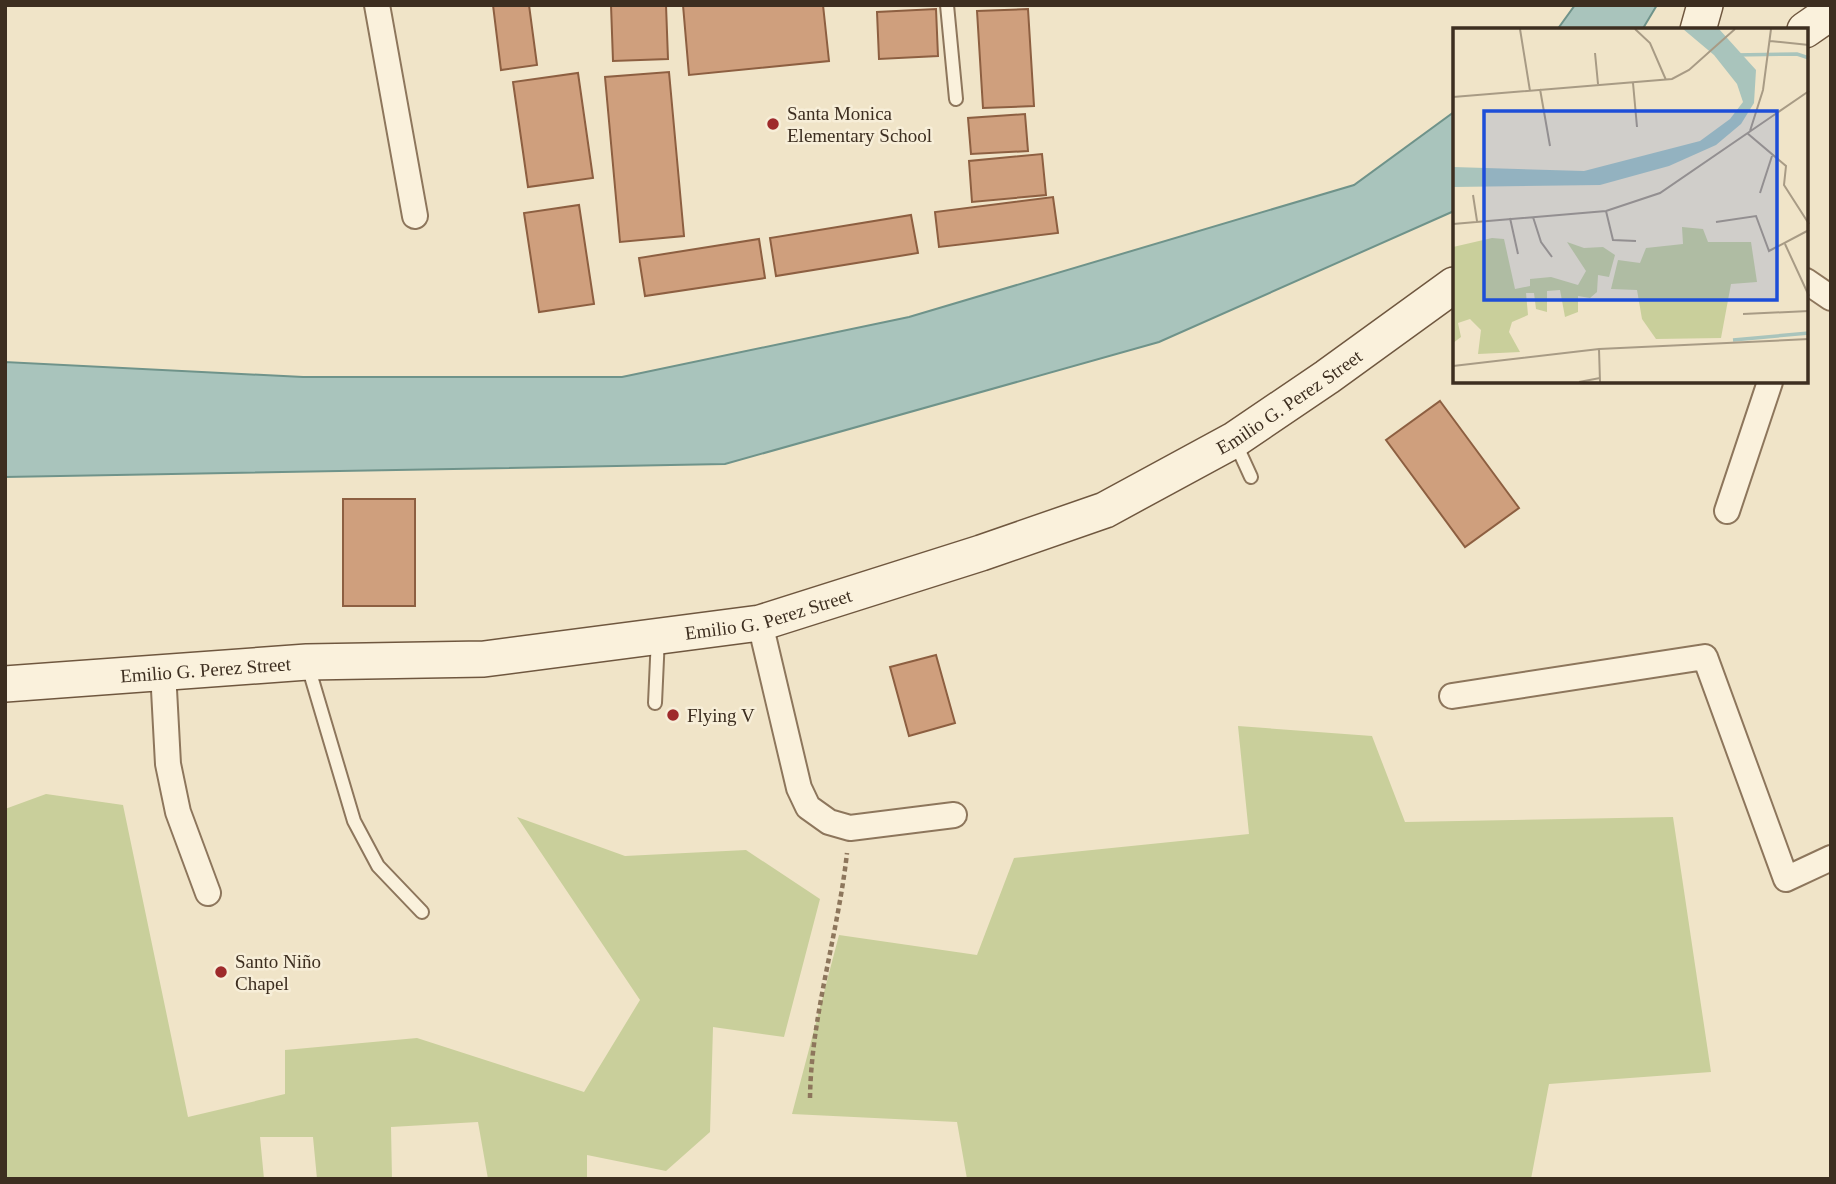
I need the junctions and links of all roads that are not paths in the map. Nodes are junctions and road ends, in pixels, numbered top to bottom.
1 (377, 5) edge
2 (947, 5) edge
3 (1705, 5) edge
4 (1831, 12) edge
5 (1699, 28) edge
6 (1808, 28) edge
7 (956, 99) dead end
8 (415, 216) dead end
9 (1808, 282) edge
10 (1453, 286) edge
11 (1831, 298) edge
12 (1770, 383) edge
13 (1234, 440) junction
14 (1251, 477) dead end
15 (1727, 511) dead end
16 (761, 624) junction
17 (658, 637) junction
18 (307, 662) junction
19 (163, 671) junction
20 (5, 684) edge
21 (1451, 696) dead end
22 (655, 703) dead end
23 (954, 815) dead end
24 (1831, 858) edge
25 (208, 893) dead end
26 (422, 912) dead end

1 - 8 street
2 - 7 lane
3 - 5 main road
4 - 6 main road
9 - 11 street
10 - 13 main road, Emilio G. Perez Street
12 - 15 street
13 - 14 lane
13 - 16 main road, Emilio G. Perez Street
16 - 17 main road, Emilio G. Perez Street
16 - 23 street
17 - 18 main road, Emilio G. Perez Street
17 - 22 lane
18 - 19 main road, Emilio G. Perez Street
18 - 26 lane
19 - 20 main road, Emilio G. Perez Street
19 - 25 street
21 - 24 street

